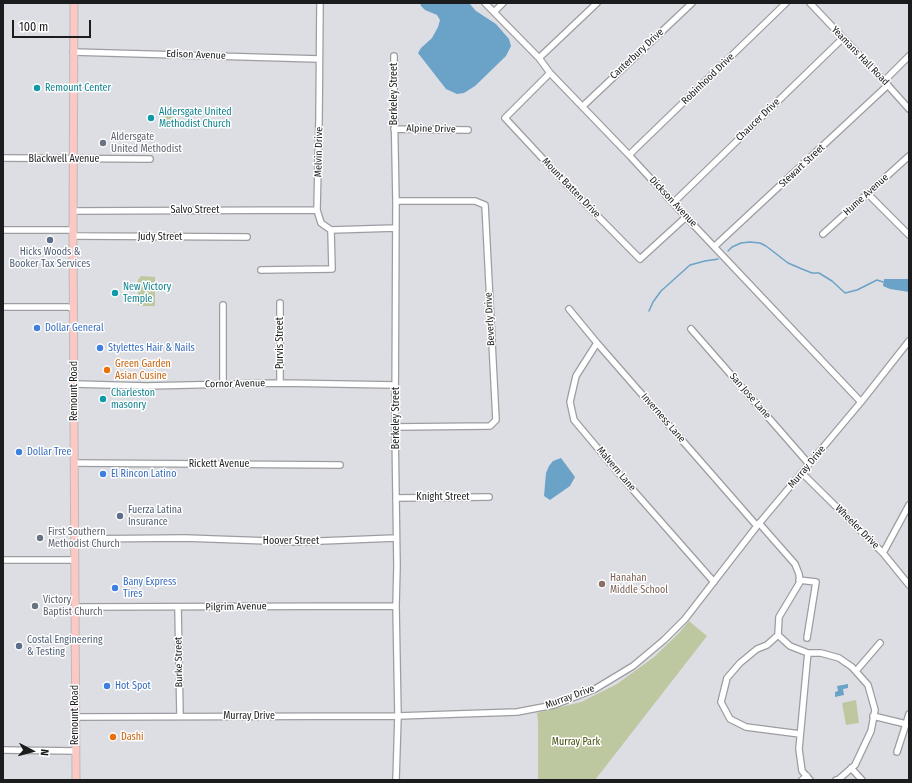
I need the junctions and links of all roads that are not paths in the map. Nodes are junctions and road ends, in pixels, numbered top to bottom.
1 (74, 3) edge
2 (320, 3) edge
3 (486, 3) edge
4 (503, 3) edge
5 (597, 3) edge
6 (692, 3) edge
7 (786, 3) edge
8 (810, 3) edge
9 (494, 12) junction
10 (843, 38) junction
11 (74, 52) junction
12 (394, 56) dead end
13 (909, 56) edge
14 (539, 58) junction
15 (319, 59) junction
16 (550, 73) junction
17 (884, 80) junction
18 (888, 86) junction
19 (583, 106) junction
20 (909, 109) edge
21 (394, 129) junction
22 (468, 130) dead end
23 (629, 155) junction
24 (909, 156) edge
25 (3, 158) edge
26 (73, 159) junction
27 (150, 159) dead end
28 (868, 194) junction
29 (396, 200) junction
30 (673, 202) junction
31 (317, 210) junction
32 (73, 211) junction
33 (686, 217) junction
34 (396, 228) junction
35 (3, 230) edge
36 (331, 230) junction
37 (73, 233) junction
38 (823, 234) dead end
39 (909, 235) edge
40 (247, 237) dead end
41 (714, 246) junction
42 (261, 270) dead end
43 (280, 303) dead end
44 (223, 305) dead end
45 (3, 307) edge
46 (74, 309) junction
47 (569, 309) dead end
48 (691, 329) dead end
49 (909, 341) edge
50 (597, 343) junction
51 (280, 383) junction
52 (75, 384) junction
53 (223, 384) junction
54 (395, 385) junction
55 (861, 402) junction
56 (395, 427) junction
57 (74, 463) junction
58 (809, 464) junction
59 (340, 465) dead end
60 (802, 472) junction
61 (489, 497) dead end
62 (396, 498) junction
63 (909, 505) edge
64 (758, 525) junction
65 (396, 538) junction
66 (75, 539) junction
67 (883, 553) junction
68 (3, 560) edge
69 (75, 560) junction
70 (800, 580) junction
71 (714, 582) junction
72 (909, 585) edge
73 (396, 606) junction
74 (75, 607) junction
75 (178, 607) junction
76 (778, 635) junction
77 (807, 638) dead end
78 (880, 643) dead end
79 (808, 653) junction
80 (856, 671) junction
81 (909, 714) edge
82 (180, 716) junction
83 (398, 716) junction
84 (874, 716) junction
85 (75, 717) junction
86 (906, 724) junction
87 (800, 734) junction
88 (3, 750) edge
89 (75, 751) junction
90 (897, 752) dead end
91 (851, 768) junction
92 (806, 779) edge
93 (76, 780) edge
94 (396, 780) edge
95 (836, 780) edge
96 (862, 780) edge

1 - 11 main road, Remount Road
2 - 15 street, Melvin Drive
3 - 9 street, Dickson Avenue
4 - 9 street
5 - 14 street
6 - 19 street, Canterbury Drive
7 - 23 street, Robinhood Drive
8 - 10 street, Yeamans Hall Road
9 - 14 street, Dickson Avenue
10 - 17 street, Yeamans Hall Road
10 - 30 street, Chaucer Drive
11 - 15 street, Edison Avenue
11 - 26 main road, Remount Road
12 - 21 street, Berkeley Street
13 - 17 street
14 - 16 street, Dickson Avenue
15 - 31 street, Melvin Drive
16 - 19 street, Dickson Avenue
16 - 33 street, Mount Batten Drive
17 - 18 street, Yeamans Hall Road
18 - 20 street, Yeamans Hall Road
18 - 41 street, Stewart Street
19 - 23 street, Dickson Avenue
21 - 22 street, Alpine Drive
21 - 29 street, Berkeley Street
23 - 30 street, Dickson Avenue
24 - 28 street, Hume Avenue
25 - 26 street, Blackwell Avenue
26 - 27 street, Blackwell Avenue
26 - 32 main road, Remount Road
28 - 38 street, Hume Avenue
28 - 39 street
29 - 34 street, Berkeley Street
29 - 56 street, Beverly Drive
30 - 33 street, Dickson Avenue
31 - 32 street, Salvo Street
31 - 36 street, Melvin Drive
32 - 37 main road, Remount Road
33 - 41 street, Dickson Avenue
34 - 36 street
34 - 54 street, Berkeley Street
35 - 37 street, Judy Street
36 - 42 street
37 - 40 street, Judy Street
37 - 46 main road, Remount Road
41 - 55 street, Dickson Avenue
43 - 51 street, Purvis Street
44 - 53 street
45 - 46 street
46 - 52 main road, Remount Road
47 - 50 street, Inverness Lane
48 - 58 street, San Jose Lane
49 - 55 street, Murray Drive
50 - 64 street, Inverness Lane
50 - 71 street, Malvern Lane
51 - 53 street, Cornor Avenue
51 - 54 street, Cornor Avenue
52 - 53 street, Cornor Avenue
52 - 57 main road, Remount Road
54 - 56 street, Berkeley Street
55 - 58 street, Murray Drive
56 - 62 street, Berkeley Street
57 - 59 street, Rickett Avenue
57 - 66 main road, Remount Road
58 - 60 street, Murray Drive
60 - 64 street, Murray Drive
60 - 67 street, Wheeler Drive
61 - 62 street, Knight Street
62 - 65 street, Berkeley Street
63 - 67 street
64 - 70 street, Inverness Lane
64 - 71 street, Murray Drive
65 - 66 street, Hoover Street
65 - 73 street, Berkeley Street
66 - 69 main road, Remount Road
67 - 72 street, Wheeler Drive
68 - 69 street
69 - 74 main road, Remount Road
70 - 76 street
70 - 77 street
71 - 83 street, Murray Drive
73 - 75 street, Pilgrim Avenue
73 - 83 street, Berkeley Street
74 - 75 street, Pilgrim Avenue
74 - 85 main road, Remount Road
75 - 82 street, Burke Street
76 - 79 street
76 - 87 street
78 - 80 street
79 - 80 street
79 - 87 street
80 - 84 street
81 - 86 street
82 - 83 street, Murray Drive
82 - 85 street, Murray Drive
83 - 94 street, Berkeley Street
84 - 86 street
84 - 91 street
85 - 89 main road, Remount Road
86 - 90 street
87 - 92 street
88 - 89 street
89 - 93 main road, Remount Road
91 - 95 street
91 - 96 street

